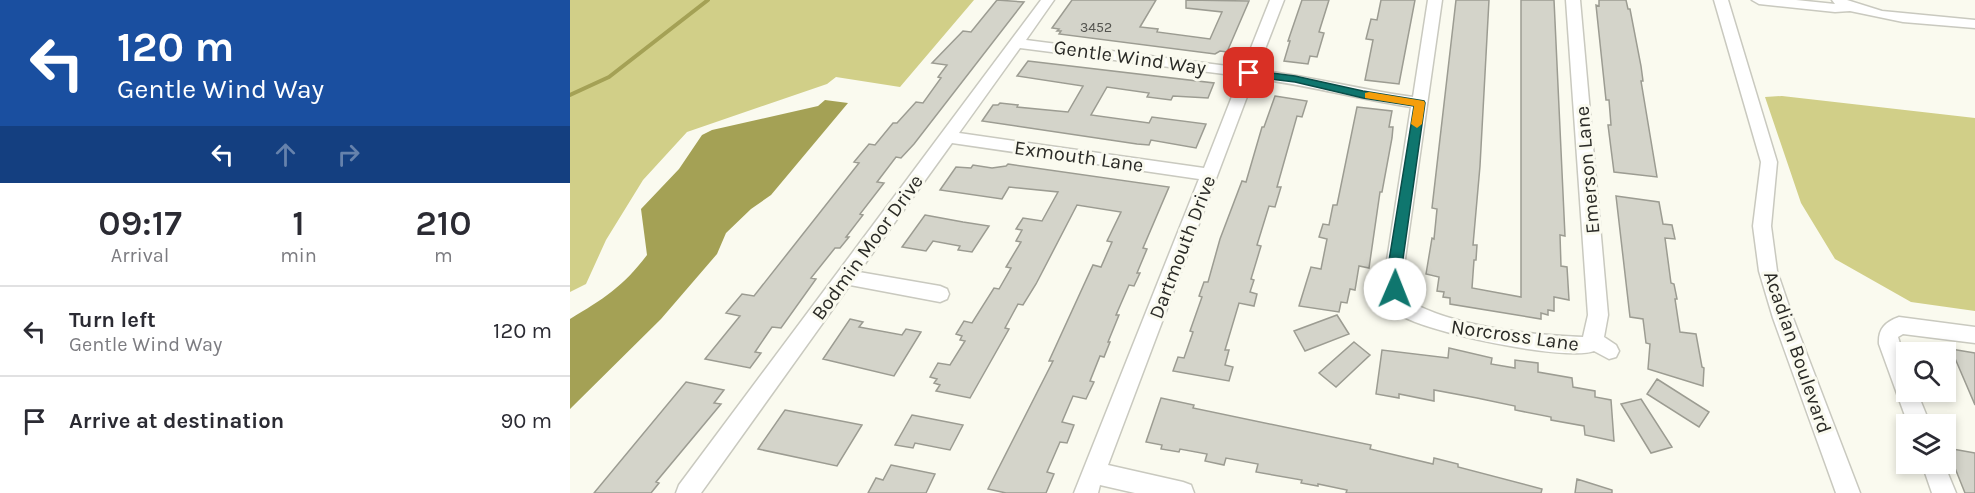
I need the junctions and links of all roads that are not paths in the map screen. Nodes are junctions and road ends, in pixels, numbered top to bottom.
1 (1048, 0) edge
2 (1277, 0) edge
3 (1435, 0) edge
4 (1573, 0) edge
5 (1720, 0) edge
6 (1759, 0) edge
7 (1844, 4) edge
8 (1865, 10) junction
9 (1975, 13) edge
10 (1975, 24) edge
11 (1017, 43) junction
12 (1249, 73) junction
13 (1420, 103) junction
14 (948, 137) junction
15 (1209, 175) junction
16 (846, 277) junction
17 (940, 294) dead end
18 (1975, 335) edge
19 (1601, 345) joint
20 (1915, 414) edge
21 (1937, 474) edge
22 (1090, 483) edge
23 (687, 493) edge
24 (1183, 493) edge
25 (1848, 493) edge
26 (1944, 493) edge

1 - 11 street, Bodmin Moor Drive
2 - 12 street, Dartmouth Drive
3 - 13 street
4 - 19 street, Emerson Lane
5 - 25 street, Acadian Boulevard
6 - 7 street
7 - 8 street
8 - 9 street
8 - 10 street
11 - 12 street, Gentle Wind Way
11 - 14 street, Bodmin Moor Drive
12 - 13 street, Gentle Wind Way
12 - 15 street, Dartmouth Drive
13 - 19 street, Norcross Lane
14 - 15 street, Exmouth Lane
14 - 16 street, Bodmin Moor Drive
15 - 22 street, Dartmouth Drive
16 - 17 street
16 - 23 street, Bodmin Moor Drive
18 - 20 street
21 - 26 street
22 - 24 street

